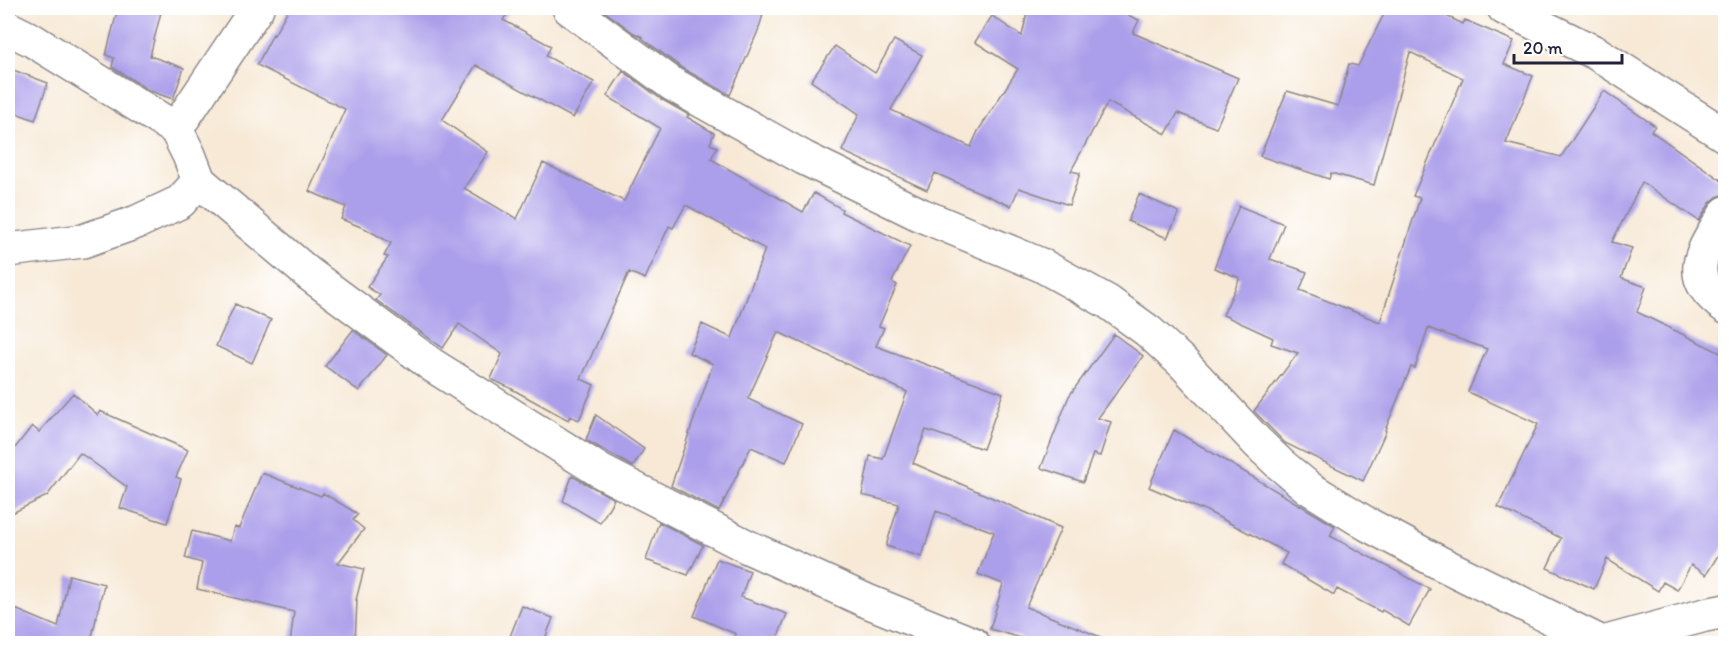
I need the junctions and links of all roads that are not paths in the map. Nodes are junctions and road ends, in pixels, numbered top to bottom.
1 (257, 8) edge
2 (568, 8) edge
3 (1504, 8) edge
4 (8, 28) edge
5 (176, 129) junction
6 (1725, 136) edge
7 (199, 181) junction
8 (1725, 213) edge
9 (8, 250) edge
10 (1725, 307) edge
11 (1725, 611) edge
12 (1604, 643) edge
13 (973, 644) edge

1 - 5 street
2 - 12 street
3 - 6 street
4 - 5 street
5 - 7 street
7 - 9 street
7 - 13 street
8 - 10 street
11 - 12 street

